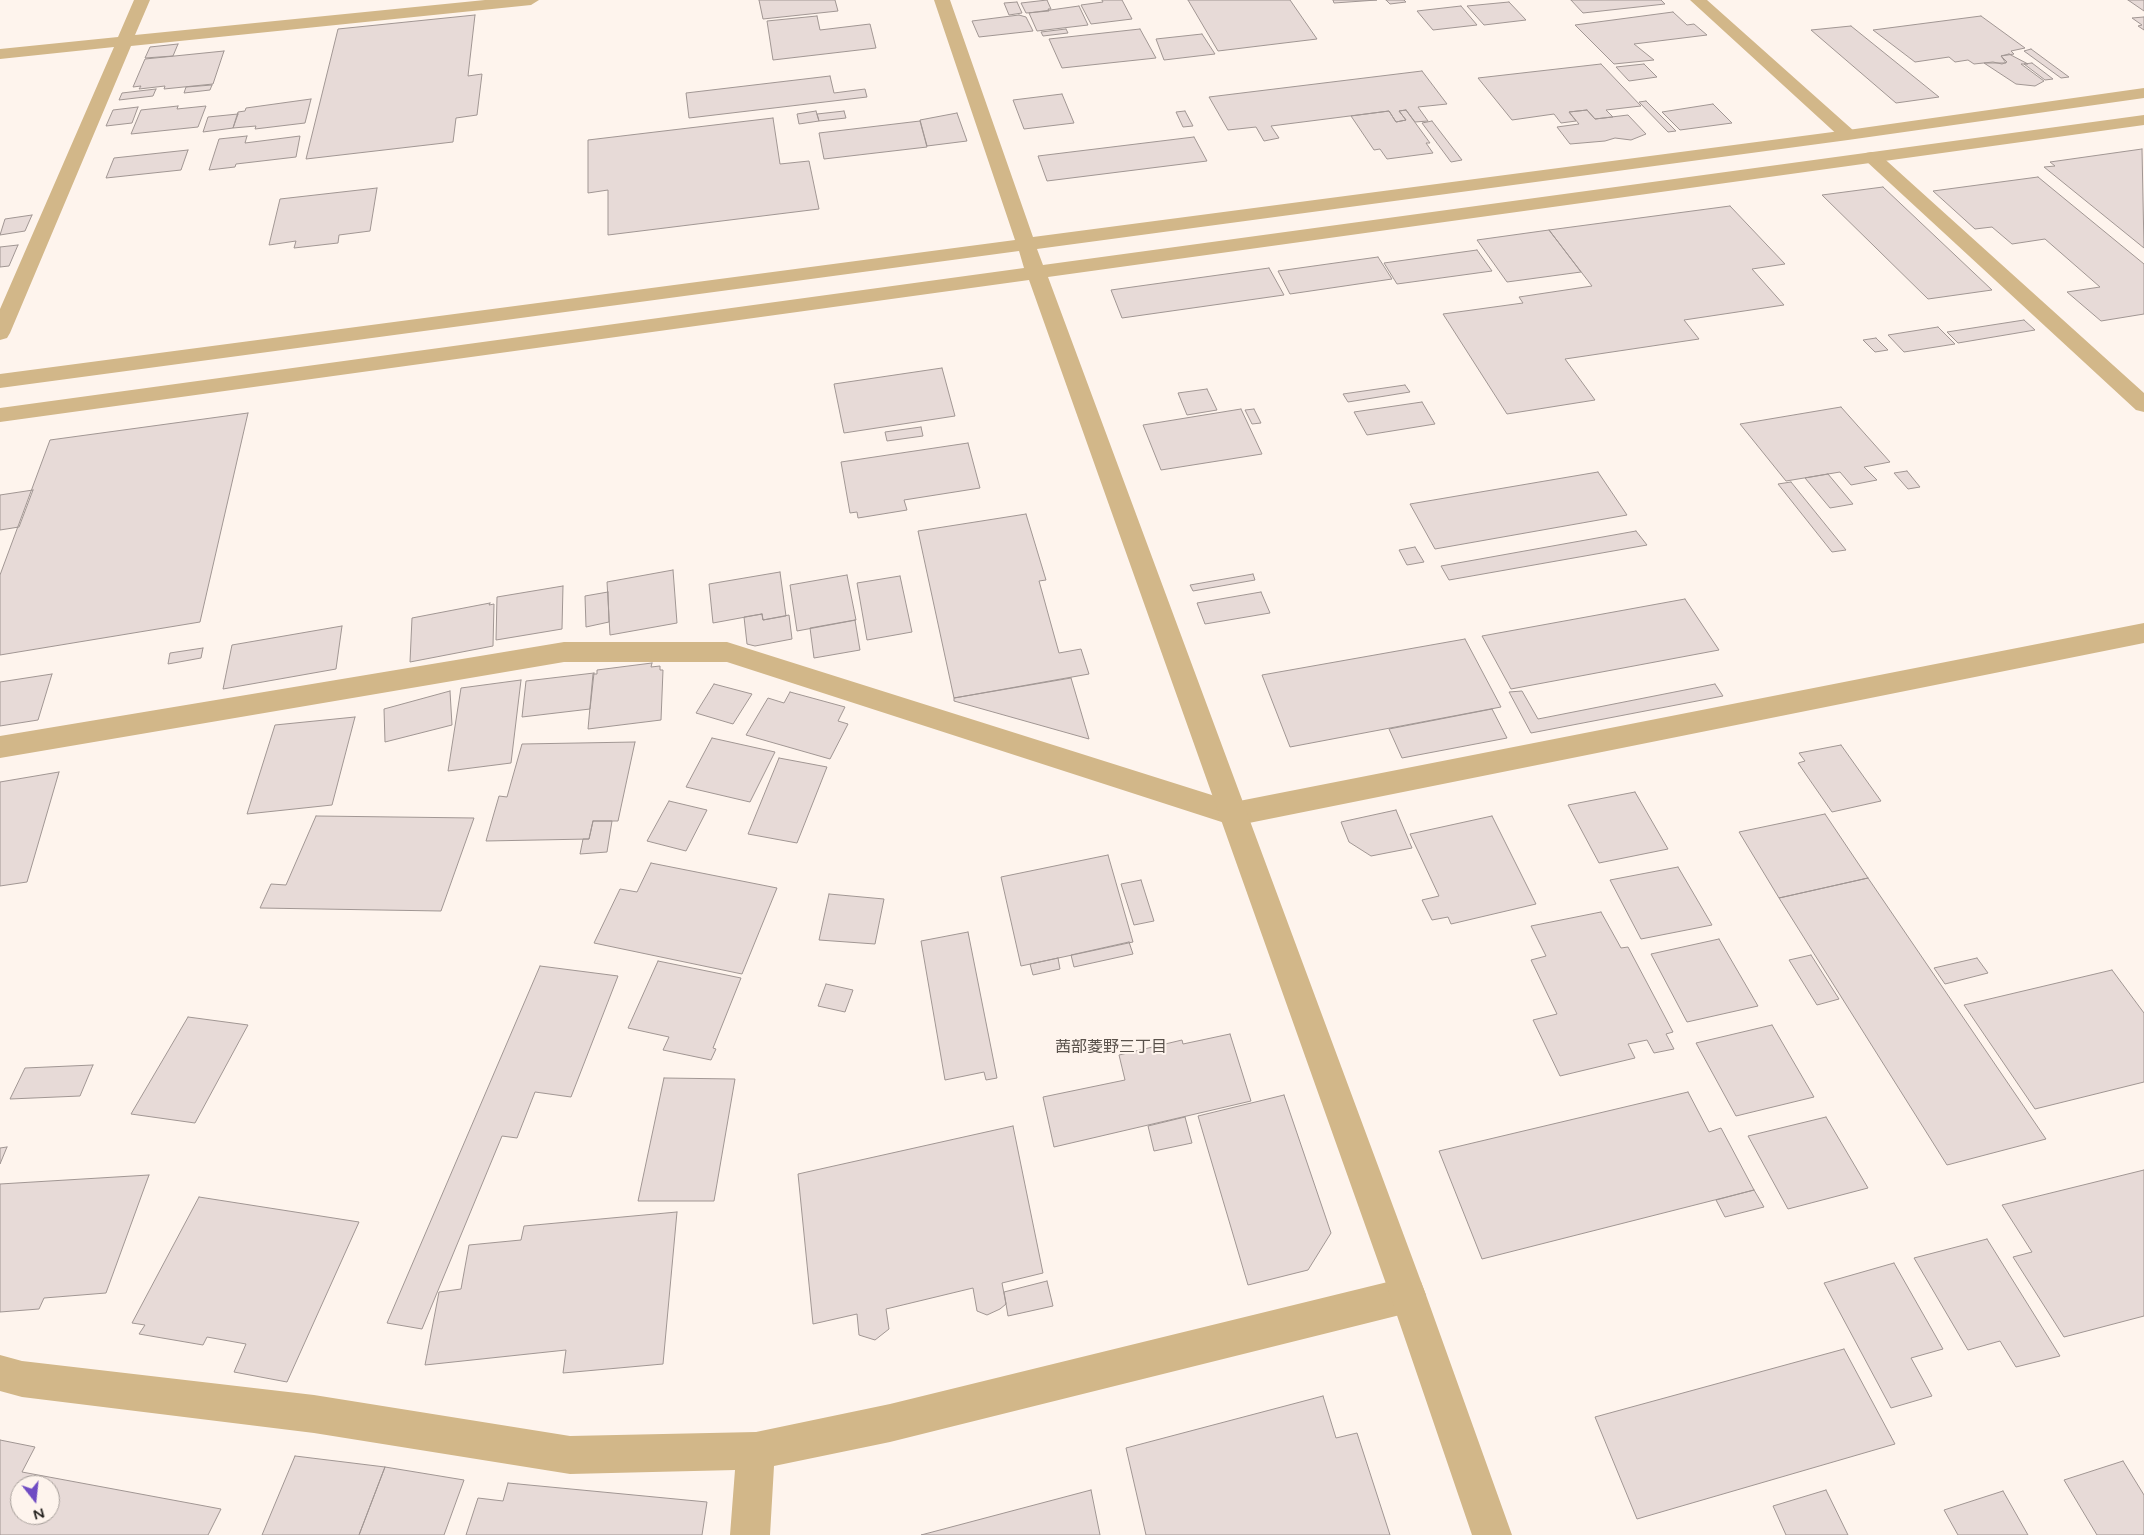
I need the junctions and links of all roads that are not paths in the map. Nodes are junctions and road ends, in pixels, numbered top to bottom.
1 (142, 0) edge
2 (530, 0) edge
3 (942, 0) edge
4 (1698, 0) edge
5 (125, 41) junction
6 (0, 54) edge
7 (2144, 93) edge
8 (2144, 120) edge
9 (1848, 135) junction
10 (1872, 157) junction
11 (1026, 245) junction
12 (1037, 272) junction
13 (0, 333) edge
14 (0, 381) edge
15 (2144, 406) edge
16 (0, 415) edge
17 (2144, 633) edge
18 (0, 746) edge
19 (1234, 814) junction
20 (1408, 1295) junction
21 (0, 1373) edge
22 (756, 1451) junction
23 (750, 1535) edge
24 (1492, 1535) edge

1 - 5 street
2 - 5 street
3 - 11 street
4 - 9 street
5 - 6 street
5 - 13 street
7 - 9 street
8 - 10 street
9 - 11 street
10 - 12 street
10 - 15 street
11 - 12 street
11 - 14 street
12 - 16 street
12 - 19 street
17 - 19 street
18 - 19 street
19 - 20 street
20 - 22 street
20 - 24 street
21 - 22 street
22 - 23 street

